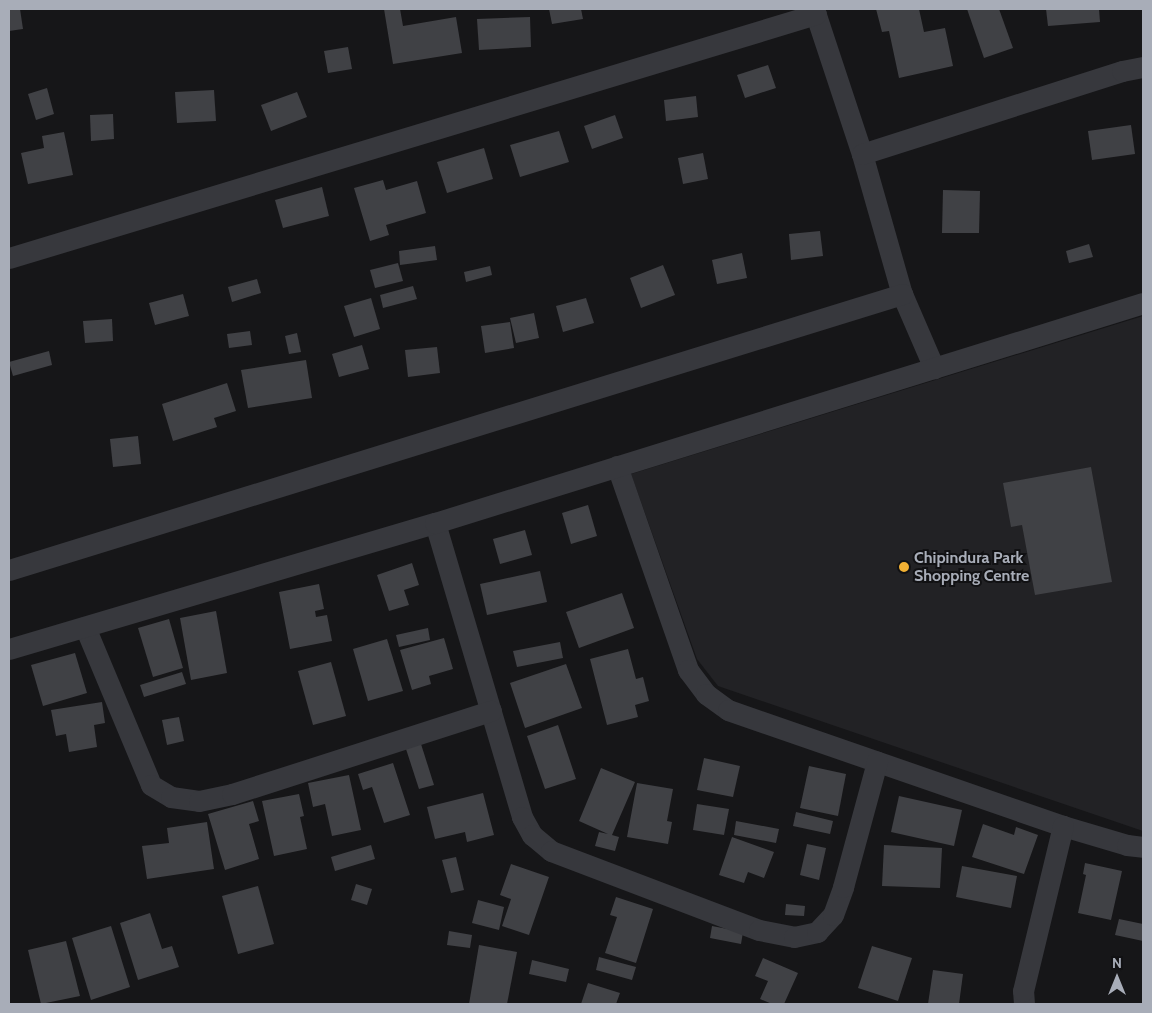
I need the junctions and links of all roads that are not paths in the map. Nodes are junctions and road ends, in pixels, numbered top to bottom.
1 (815, 12) edge
2 (1143, 67) edge
3 (862, 154) junction
4 (9, 258) edge
5 (902, 294) junction
6 (1143, 304) edge
7 (934, 368) junction
8 (617, 466) junction
9 (435, 523) junction
10 (9, 570) edge
11 (85, 627) junction
12 (9, 649) edge
13 (491, 711) junction
14 (878, 762) junction
15 (1063, 826) junction
16 (1143, 847) edge
17 (1024, 1004) edge

1 - 3 street
1 - 4 street
2 - 3 street
3 - 5 street
5 - 7 street
5 - 10 street
6 - 7 street
7 - 8 street
8 - 9 street
8 - 14 street
9 - 11 street
9 - 13 street
11 - 12 street
11 - 13 street
13 - 14 street
14 - 15 street
15 - 16 street
15 - 17 street

